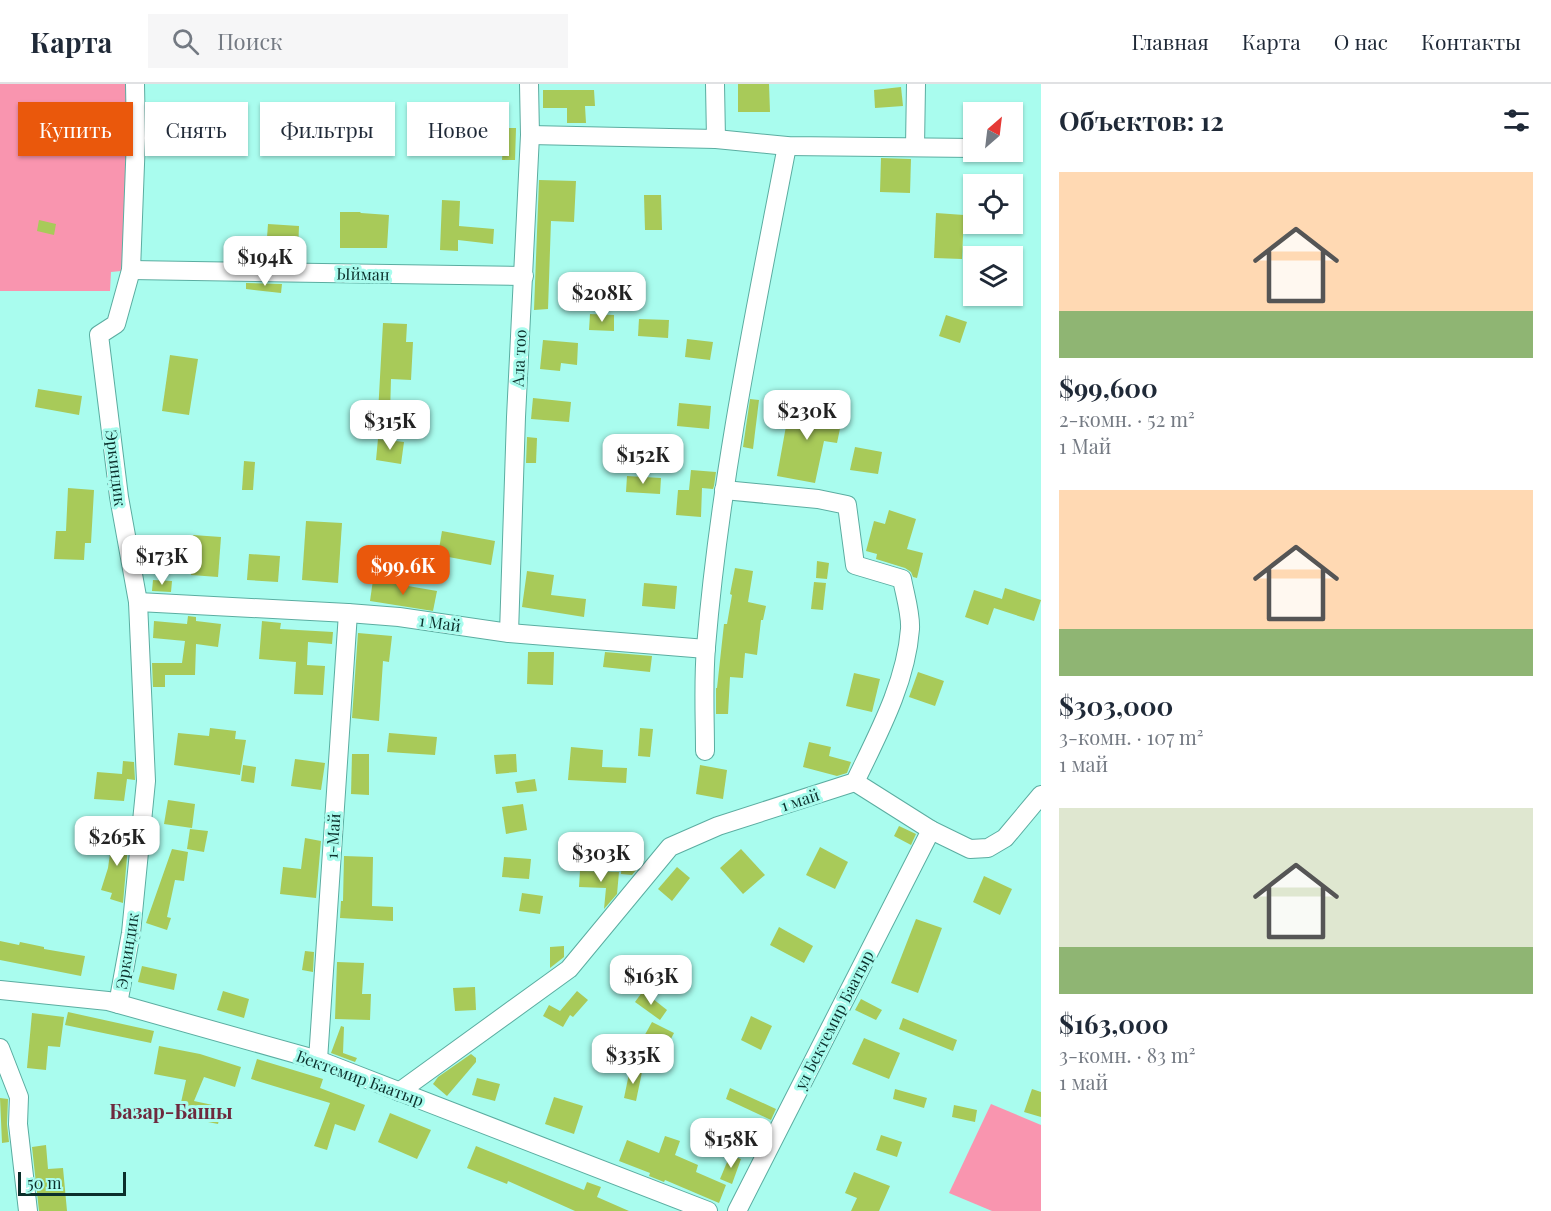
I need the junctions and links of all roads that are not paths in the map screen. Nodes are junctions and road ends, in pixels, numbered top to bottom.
1 (135, 84) edge
2 (529, 84) edge
3 (715, 84) edge
4 (916, 84) edge
5 (530, 135) junction
6 (716, 139) junction
7 (788, 146) junction
8 (915, 147) junction
9 (963, 148) edge
10 (131, 270) junction
11 (524, 276) junction
12 (724, 490) junction
13 (138, 602) junction
14 (348, 613) junction
15 (509, 633) junction
16 (706, 649) junction
17 (705, 752) dead end
18 (855, 782) junction
19 (1041, 795) edge
20 (931, 830) junction
21 (0, 990) edge
22 (118, 1004) junction
23 (0, 1048) edge
24 (318, 1060) junction
25 (399, 1092) junction
26 (28, 1211) edge
27 (708, 1211) edge
28 (737, 1211) edge

1 - 10 street, Эркиндик
2 - 5 street, Ала тоо
3 - 6 street
4 - 8 street
5 - 6 street
5 - 11 street, Ала тоо
6 - 7 street
7 - 8 street
7 - 12 street
8 - 9 street
10 - 11 street, Ыйман
10 - 13 street, Эркиндик
11 - 15 street, Ала тоо
12 - 16 street
12 - 18 street
13 - 14 street, 1 Май
13 - 22 street, Эркиндик
14 - 15 street, 1 Май
14 - 24 street, 1-Май
15 - 16 street, 1 Май
16 - 17 street
18 - 20 street
18 - 25 street, 1 май
19 - 20 street
20 - 28 street, ул Бектемир Баатыр
21 - 22 street, Бектемир Баатыр
22 - 24 street, Бектемир Баатыр
23 - 26 street
24 - 25 street, Бектемир Баатыр
25 - 27 street, Бектемир Баатыр

